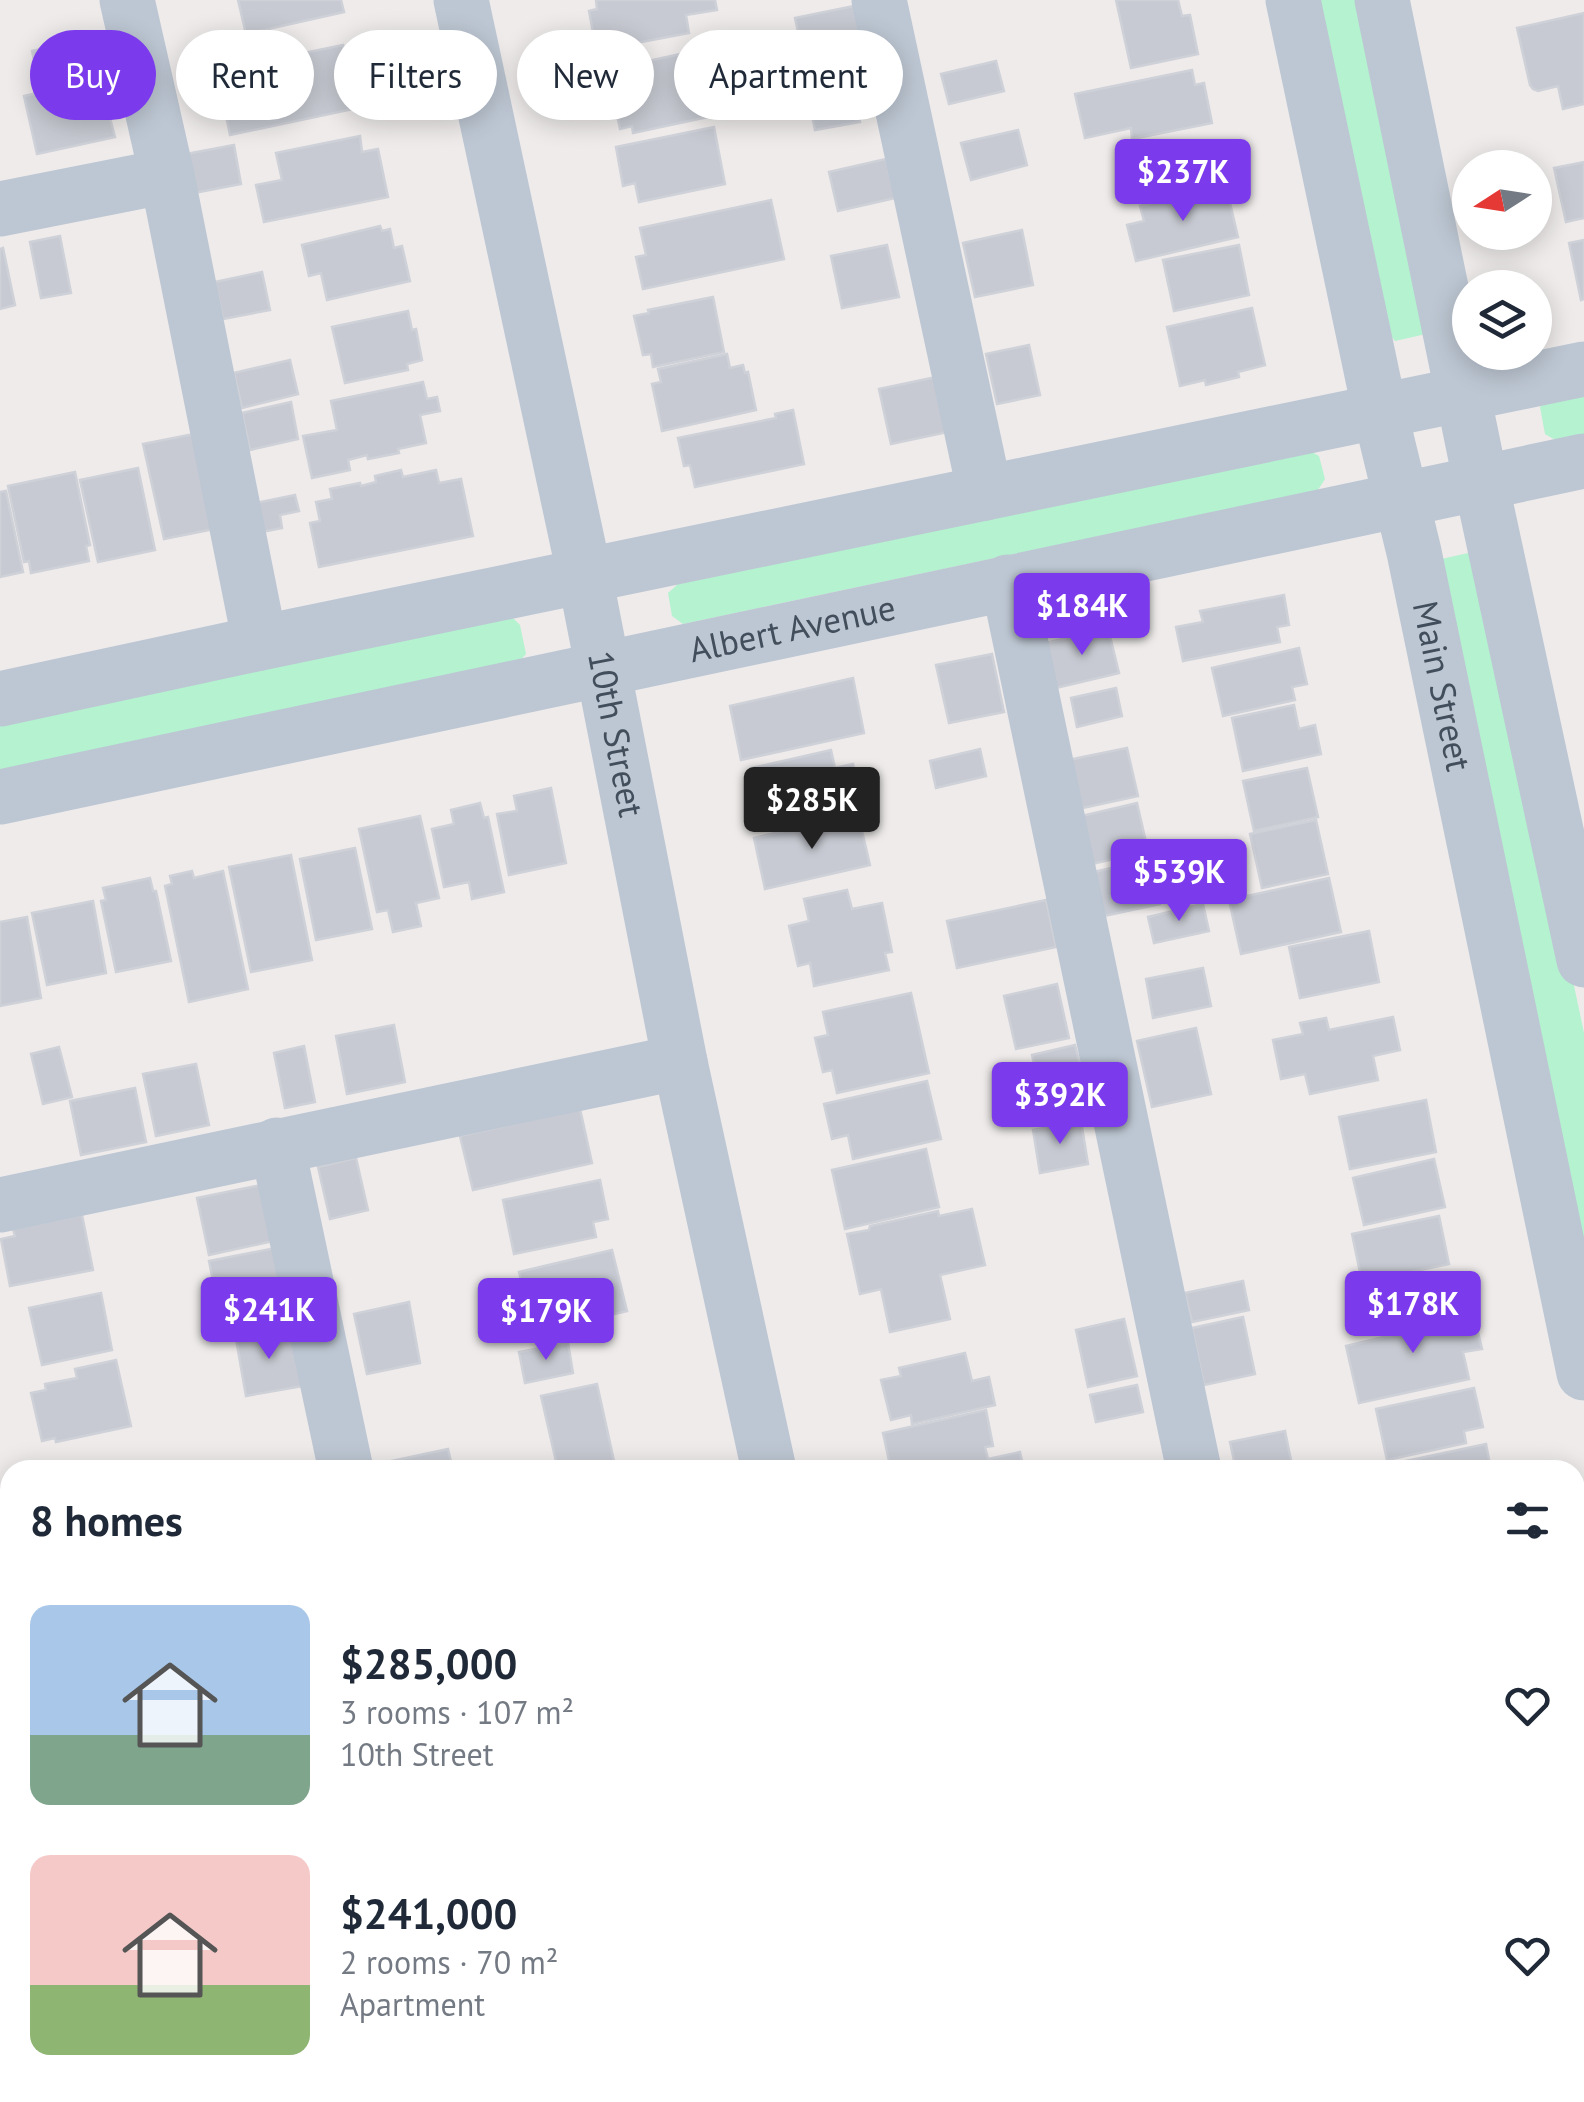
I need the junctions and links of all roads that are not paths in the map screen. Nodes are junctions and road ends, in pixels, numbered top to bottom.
1 (127, 0) edge
2 (461, 0) edge
3 (879, 0) edge
4 (1294, 0) edge
5 (1382, 0) edge
6 (167, 176) junction
7 (0, 209) edge
8 (1584, 369) edge
9 (1464, 394) junction
10 (1380, 412) junction
11 (1584, 462) edge
12 (1482, 483) junction
13 (985, 494) junction
14 (1403, 500) junction
15 (584, 577) junction
16 (1008, 582) junction
17 (260, 643) junction
18 (602, 668) junction
19 (0, 700) edge
20 (0, 797) edge
21 (1584, 960) edge
22 (680, 1062) junction
23 (277, 1145) junction
24 (0, 1205) edge
25 (1584, 1373) edge
26 (344, 1460) edge
27 (767, 1460) edge
28 (1192, 1460) edge

1 - 6 street
2 - 15 street, 10th Street
3 - 13 street
4 - 10 street, Main Street
5 - 9 street
6 - 7 street
6 - 17 street
8 - 9 street
9 - 10 street
9 - 12 street
10 - 13 street
10 - 14 street, Main Street
11 - 12 street, Albert Avenue
12 - 14 street, Albert Avenue
12 - 21 street
13 - 15 street
14 - 16 street, Albert Avenue
14 - 25 street, Main Street
15 - 17 street
15 - 18 street, 10th Street
16 - 18 street, Albert Avenue
16 - 28 street
17 - 19 street
18 - 20 street, Albert Avenue
18 - 22 street, 10th Street
22 - 23 street
22 - 27 street, 10th Street
23 - 24 street
23 - 26 street

